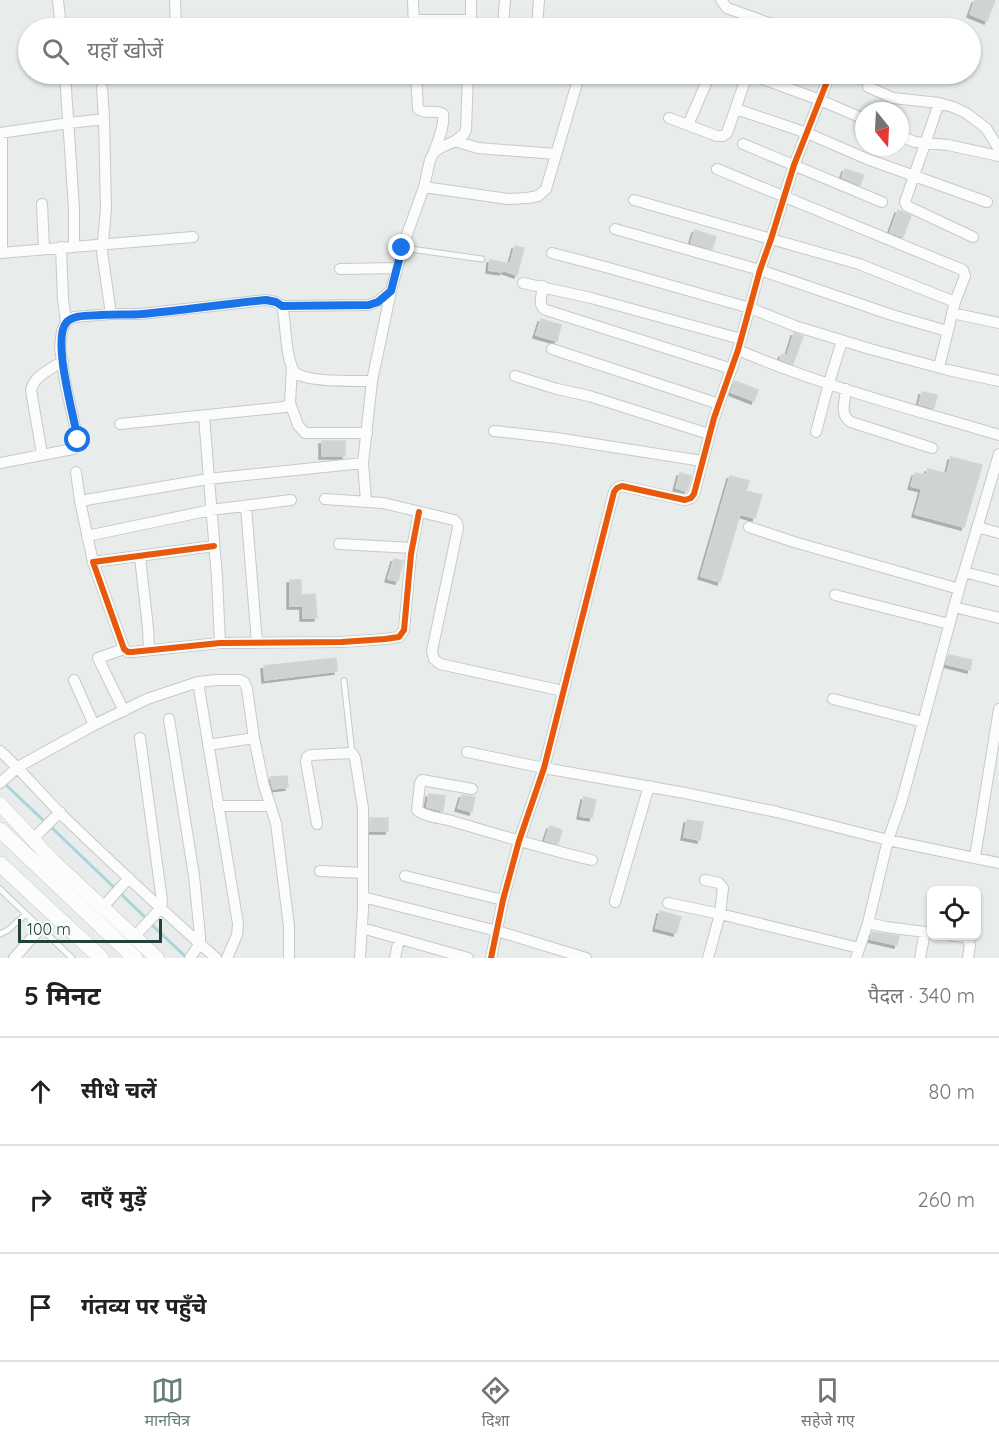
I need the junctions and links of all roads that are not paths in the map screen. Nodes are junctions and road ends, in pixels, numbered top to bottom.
1 (58, 0) edge
2 (175, 0) edge
3 (413, 0) edge
4 (471, 0) edge
5 (505, 0) edge
6 (540, 0) edge
7 (721, 0) edge
8 (60, 18) edge
9 (176, 18) edge
10 (414, 18) edge
11 (471, 18) edge
12 (504, 18) edge
13 (538, 18) edge
14 (755, 18) edge
15 (66, 84) edge
16 (417, 84) edge
17 (468, 84) edge
18 (577, 84) edge
19 (706, 84) edge
20 (744, 84) edge
21 (776, 84) edge
22 (826, 84) edge
23 (868, 87) dead end
24 (102, 88) dead end
25 (820, 100) junction
26 (939, 103) junction
27 (736, 109) junction
28 (855, 114) edge
29 (669, 118) dead end
30 (104, 119) junction
31 (69, 123) junction
32 (688, 125) junction
33 (1, 133) edge
34 (807, 133) junction
35 (909, 140) edge
36 (455, 141) junction
37 (926, 142) junction
38 (743, 144) dead end
39 (999, 149) edge
40 (434, 152) junction
41 (556, 154) junction
42 (999, 156) edge
43 (794, 165) junction
44 (717, 169) dead end
45 (915, 175) junction
46 (424, 187) junction
47 (783, 196) junction
48 (634, 200) dead end
49 (882, 202) dead end
50 (987, 202) dead end
51 (42, 204) dead end
52 (615, 229) dead end
53 (194, 237) dead end
54 (973, 237) dead end
55 (771, 239) junction
56 (103, 245) junction
57 (74, 246) junction
58 (61, 247) junction
59 (402, 248) junction
60 (44, 249) junction
61 (1, 252) edge
62 (552, 253) dead end
63 (482, 259) dead end
64 (398, 268) junction
65 (340, 269) dead end
66 (759, 270) junction
67 (523, 283) dead end
68 (543, 286) junction
69 (391, 291) junction
70 (282, 306) junction
71 (954, 307) junction
72 (750, 308) junction
73 (111, 314) junction
74 (66, 322) junction
75 (999, 323) edge
76 (947, 331) junction
77 (842, 341) junction
78 (740, 344) junction
79 (552, 349) dead end
80 (63, 361) junction
81 (292, 367) junction
82 (939, 367) junction
83 (732, 369) junction
84 (515, 376) dead end
85 (372, 381) junction
86 (999, 381) edge
87 (829, 383) junction
88 (846, 388) junction
89 (290, 403) junction
90 (719, 404) junction
91 (204, 416) junction
92 (120, 424) dead end
93 (494, 431) dead end
94 (816, 432) dead end
95 (367, 433) junction
96 (709, 434) junction
97 (999, 435) edge
98 (932, 448) dead end
99 (42, 454) junction
100 (998, 459) edge
101 (702, 461) junction
102 (0, 463) edge
103 (363, 463) junction
104 (76, 472) dead end
105 (208, 479) junction
106 (994, 495) edge
107 (325, 499) dead end
108 (291, 500) dead end
109 (80, 501) junction
110 (366, 501) junction
111 (246, 507) junction
112 (211, 510) junction
113 (419, 512) junction
114 (749, 527) dead end
115 (977, 527) junction
116 (999, 532) edge
117 (87, 536) junction
118 (339, 544) dead end
119 (214, 546) junction
120 (412, 548) junction
121 (140, 557) junction
122 (93, 562) junction
123 (964, 572) junction
124 (999, 581) edge
125 (958, 589) junction
126 (835, 595) dead end
127 (954, 607) junction
128 (999, 618) edge
129 (950, 624) junction
130 (220, 643) junction
131 (257, 643) junction
132 (124, 649) junction
133 (149, 650) junction
134 (74, 680) dead end
135 (344, 681) dead end
136 (198, 682) junction
137 (563, 691) junction
138 (833, 699) dead end
139 (999, 709) edge
140 (124, 711) junction
141 (169, 719) dead end
142 (923, 722) junction
143 (94, 725) junction
144 (140, 738) dead end
145 (254, 738) junction
146 (997, 738) edge
147 (208, 745) junction
148 (0, 751) edge
149 (467, 752) dead end
150 (352, 753) junction
151 (18, 767) junction
152 (544, 768) junction
153 (3, 780) edge
154 (649, 786) junction
155 (472, 789) dead end
156 (0, 804) edge
157 (218, 806) junction
158 (271, 807) junction
159 (58, 814) junction
160 (317, 824) dead end
161 (0, 830) edge
162 (33, 839) junction
163 (888, 840) junction
164 (519, 841) junction
165 (975, 857) junction
166 (592, 860) dead end
167 (999, 862) edge
168 (0, 864) edge
169 (320, 871) dead end
170 (363, 873) junction
171 (405, 876) dead end
172 (128, 880) junction
173 (705, 880) dead end
174 (0, 890) edge
175 (363, 897) junction
176 (503, 900) junction
177 (615, 902) dead end
178 (668, 903) dead end
179 (102, 908) junction
180 (159, 910) junction
181 (26, 914) junction
182 (720, 914) junction
183 (868, 923) junction
184 (41, 928) junction
185 (362, 928) junction
186 (497, 931) junction
187 (927, 932) edge
188 (0, 934) edge
189 (927, 936) edge
190 (134, 937) junction
191 (399, 939) junction
192 (968, 940) edge
193 (198, 946) junction
194 (858, 953) edge
195 (461, 957) edge
196 (14, 958) edge
197 (72, 958) edge
198 (101, 958) edge
199 (135, 958) edge
200 (157, 958) edge
201 (190, 958) edge
202 (216, 958) edge
203 (227, 958) edge
204 (289, 958) edge
205 (360, 958) edge
206 (395, 958) edge
207 (491, 958) edge
208 (586, 958) edge
209 (708, 958) edge
210 (921, 958) edge
211 (968, 958) edge

1 - 8 street
2 - 9 street
3 - 10 street
4 - 11 street
5 - 12 street
6 - 13 street
7 - 14 street
15 - 31 street
16 - 40 street
17 - 36 street
18 - 41 street
19 - 32 street
20 - 27 street
21 - 25 street
22 - 25 street
23 - 26 street
24 - 30 street
25 - 28 street
25 - 34 street
26 - 37 street
26 - 39 street
27 - 32 street
27 - 34 street
29 - 32 street
30 - 31 street
30 - 56 street
31 - 33 street
31 - 57 street
33 - 61 street
34 - 43 street
34 - 45 street
35 - 37 street
36 - 40 street
36 - 41 street
37 - 42 street
37 - 45 street
38 - 43 street
40 - 46 street
41 - 46 street
43 - 47 street
43 - 49 street
44 - 47 street
45 - 50 street
45 - 54 street
46 - 59 street
47 - 55 street
47 - 71 street
48 - 55 street
51 - 60 street
52 - 66 street
53 - 56 street
55 - 66 street
55 - 71 street
56 - 57 street
56 - 73 street
57 - 58 street
58 - 60 street
58 - 74 street
59 - 63 lane
59 - 64 street
60 - 61 street
62 - 72 street
64 - 65 street
64 - 69 street
66 - 72 street
66 - 76 street
67 - 68 street
68 - 78 street
68 - 83 street
69 - 70 street
69 - 85 street
70 - 73 street
70 - 81 street
71 - 75 street
71 - 76 street
72 - 77 street
72 - 78 street
73 - 74 street
74 - 80 street
76 - 82 street
77 - 82 street
77 - 87 street
78 - 83 street
78 - 87 street
79 - 90 street
80 - 99 street
80 - 99 street
81 - 85 street
81 - 89 street
82 - 86 street
83 - 90 street
84 - 96 street
85 - 95 street
87 - 88 street
87 - 94 street
88 - 97 street
88 - 98 street
89 - 91 street
89 - 95 street
90 - 96 street
91 - 92 street
91 - 105 street
93 - 101 street
95 - 103 street
96 - 101 street
99 - 102 street
100 - 106 street
101 - 137 street
103 - 105 street
103 - 110 street
104 - 109 street
105 - 109 street
105 - 112 street
106 - 115 street
107 - 110 street
108 - 111 street
109 - 117 street
110 - 113 street
111 - 112 street
111 - 131 street
112 - 117 street
112 - 119 street
113 - 120 street
113 - 137 street
114 - 125 street
115 - 116 street
115 - 123 street
117 - 122 street
118 - 120 street
119 - 121 street
119 - 130 street
120 - 131 street
121 - 122 street
121 - 133 street
122 - 132 street
123 - 124 street
123 - 125 street
125 - 127 street
126 - 129 street
127 - 128 street
127 - 129 street
129 - 142 street
130 - 131 street
130 - 133 street
132 - 133 street
132 - 140 street
134 - 143 street
135 - 150 lane
136 - 140 street
136 - 145 street
136 - 147 street
137 - 152 street
138 - 142 street
139 - 146 street
140 - 143 street
141 - 193 street
142 - 163 street
143 - 151 street
144 - 180 street
145 - 147 street
145 - 158 street
146 - 165 street
147 - 157 street
148 - 151 street
149 - 152 street
150 - 160 street
150 - 170 street
151 - 153 street
151 - 159 street
152 - 154 street
152 - 164 street
154 - 163 street
154 - 177 street
155 - 164 street
156 - 162 street
157 - 158 street
157 - 203 street
158 - 204 street
159 - 162 street
159 - 172 street
161 - 199 main road
162 - 179 street
163 - 165 street
163 - 183 street
164 - 166 street
164 - 176 street
165 - 167 street
168 - 198 main road
169 - 170 street
170 - 175 street
171 - 176 street
172 - 179 street
172 - 180 street
173 - 182 street
174 - 181 lane
175 - 185 street
175 - 186 street
176 - 186 street
178 - 182 street
179 - 190 street
180 - 190 street
180 - 193 street
181 - 184 lane
181 - 188 lane
182 - 194 street
182 - 209 street
183 - 187 street
183 - 194 street
184 - 196 street
184 - 197 lane
185 - 191 street
185 - 205 street
186 - 207 street
186 - 208 street
189 - 210 street
190 - 200 street
191 - 195 street
191 - 206 street
192 - 211 street
193 - 201 street
193 - 202 street

